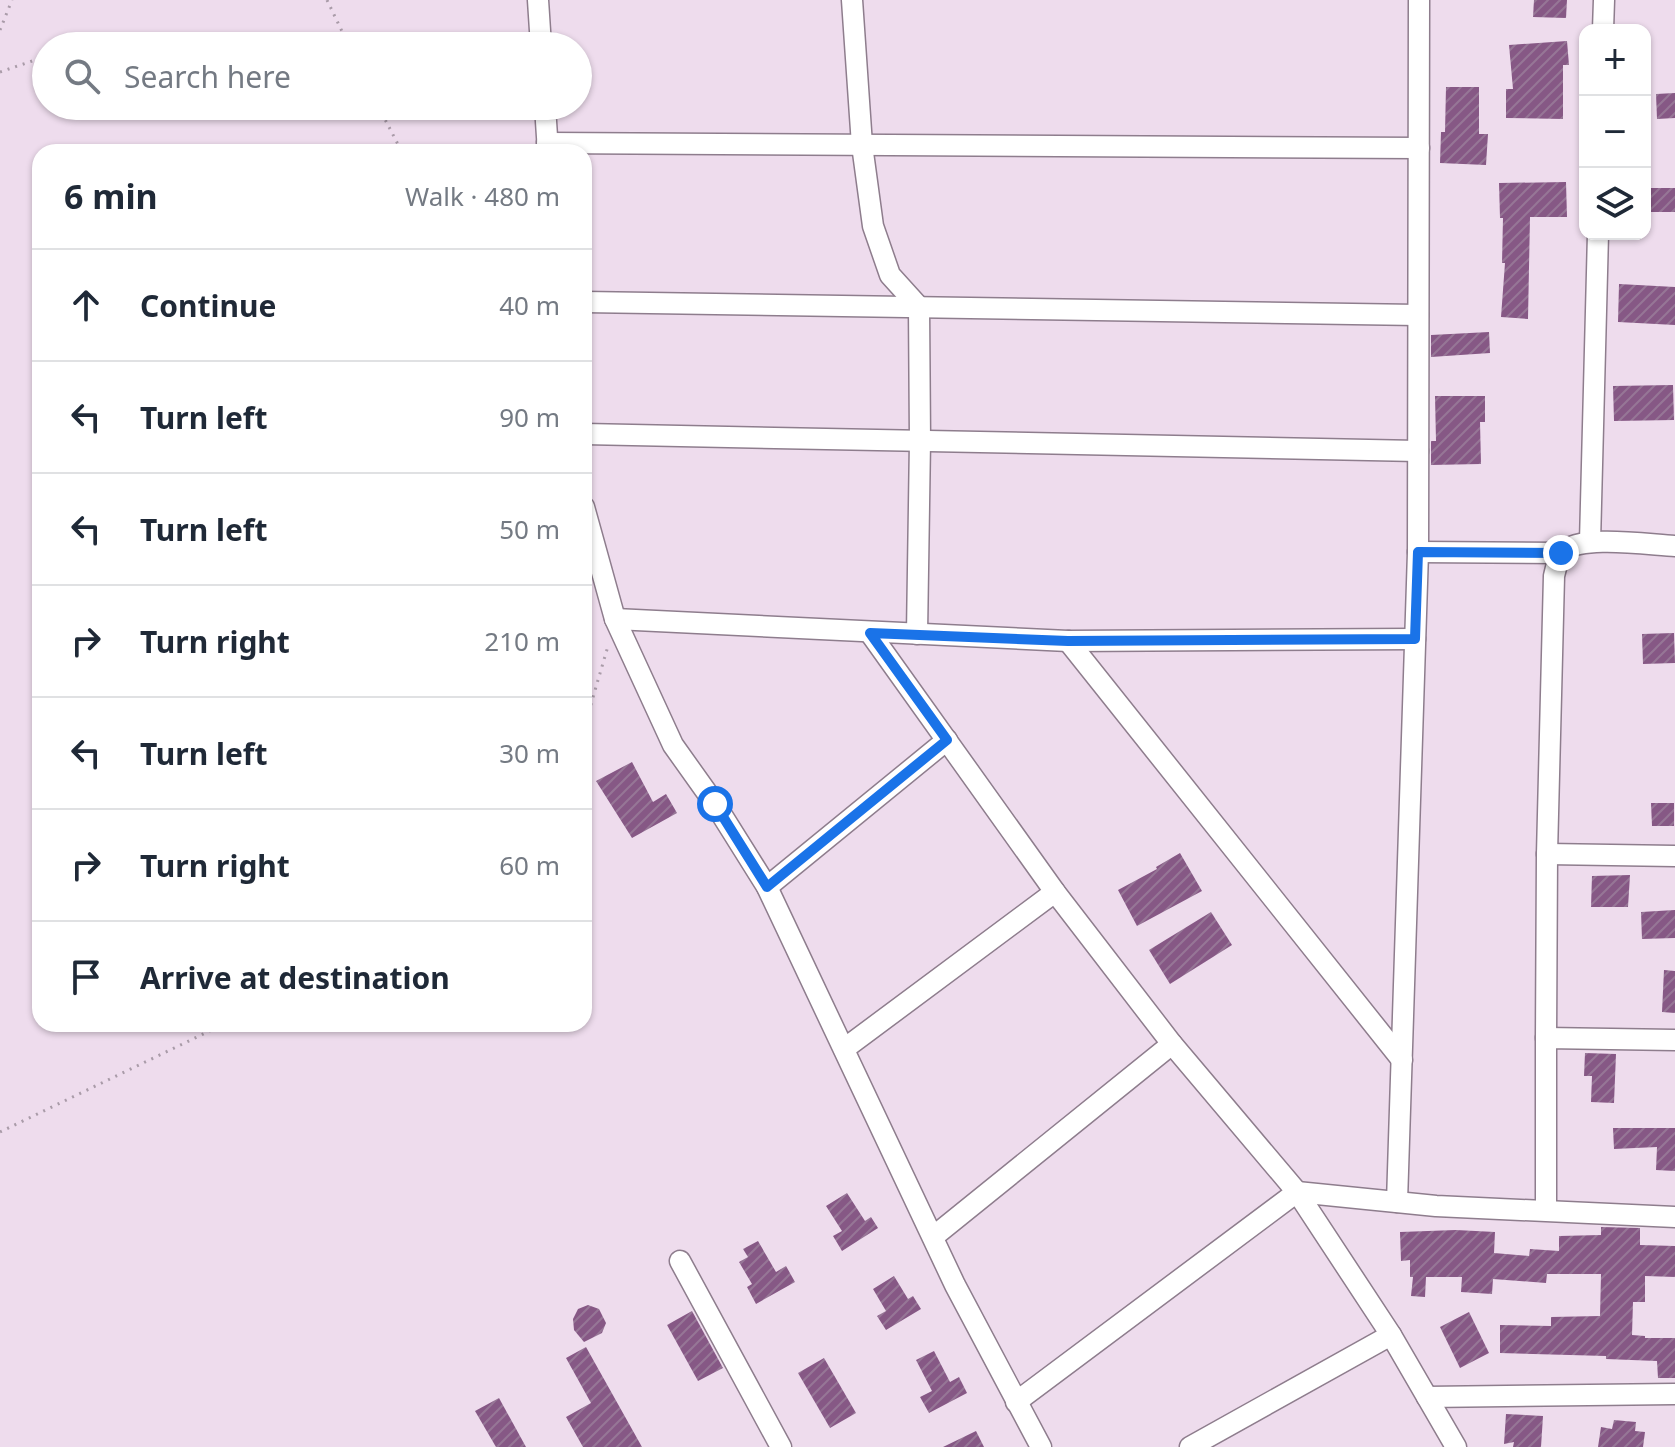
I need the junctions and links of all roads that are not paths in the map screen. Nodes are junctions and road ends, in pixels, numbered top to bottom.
1 (538, 0) edge
2 (852, 0) edge
3 (1419, 0) edge
4 (1604, 0) edge
5 (1603, 24) edge
6 (540, 32) edge
7 (546, 120) edge
8 (547, 144) edge
9 (862, 145) junction
10 (592, 148) edge
11 (1419, 148) junction
12 (1598, 240) edge
13 (592, 302) edge
14 (919, 307) junction
15 (1418, 315) junction
16 (592, 434) edge
17 (920, 441) junction
18 (1418, 451) junction
19 (592, 536) edge
20 (1590, 542) junction
21 (1675, 546) edge
22 (1418, 552) junction
23 (1561, 553) junction
24 (615, 619) junction
25 (870, 633) junction
26 (917, 634) junction
27 (1415, 639) junction
28 (1068, 641) junction
29 (947, 740) junction
30 (1547, 854) junction
31 (1675, 856) edge
32 (767, 887) junction
33 (1055, 892) junction
34 (1546, 1038) junction
35 (1675, 1040) edge
36 (1172, 1044) junction
37 (844, 1049) junction
38 (1402, 1060) junction
39 (1297, 1192) junction
40 (1397, 1202) junction
41 (1546, 1210) junction
42 (1675, 1217) edge
43 (933, 1237) junction
44 (680, 1261) dead end
45 (1391, 1335) junction
46 (1675, 1394) edge
47 (1427, 1397) junction
48 (1016, 1402) junction
49 (781, 1447) edge
50 (1041, 1447) edge
51 (1190, 1447) edge
52 (1456, 1447) edge

1 - 6 street
2 - 9 street
3 - 11 street
4 - 5 street
7 - 8 street
9 - 10 street
9 - 11 street
9 - 14 street
11 - 15 street
12 - 20 street
13 - 14 street
14 - 15 street
14 - 17 street
15 - 18 street
16 - 17 street
17 - 18 street
17 - 26 street
18 - 22 street
19 - 24 street
20 - 21 street
20 - 23 street
22 - 23 street
22 - 27 street
23 - 30 street
24 - 25 street
24 - 32 street
25 - 26 street
25 - 29 street
26 - 28 street
27 - 28 street
27 - 38 street
28 - 38 street
29 - 32 street
29 - 33 street
30 - 31 street
30 - 34 street
32 - 37 street
33 - 36 street
33 - 37 street
34 - 35 street
34 - 41 street
36 - 39 street
36 - 43 street
37 - 43 street
38 - 40 street
39 - 40 street
39 - 45 street
39 - 48 street
40 - 41 street
41 - 42 street
43 - 48 street
44 - 49 street
45 - 47 street
45 - 51 street
46 - 47 street
47 - 52 street
48 - 50 street

